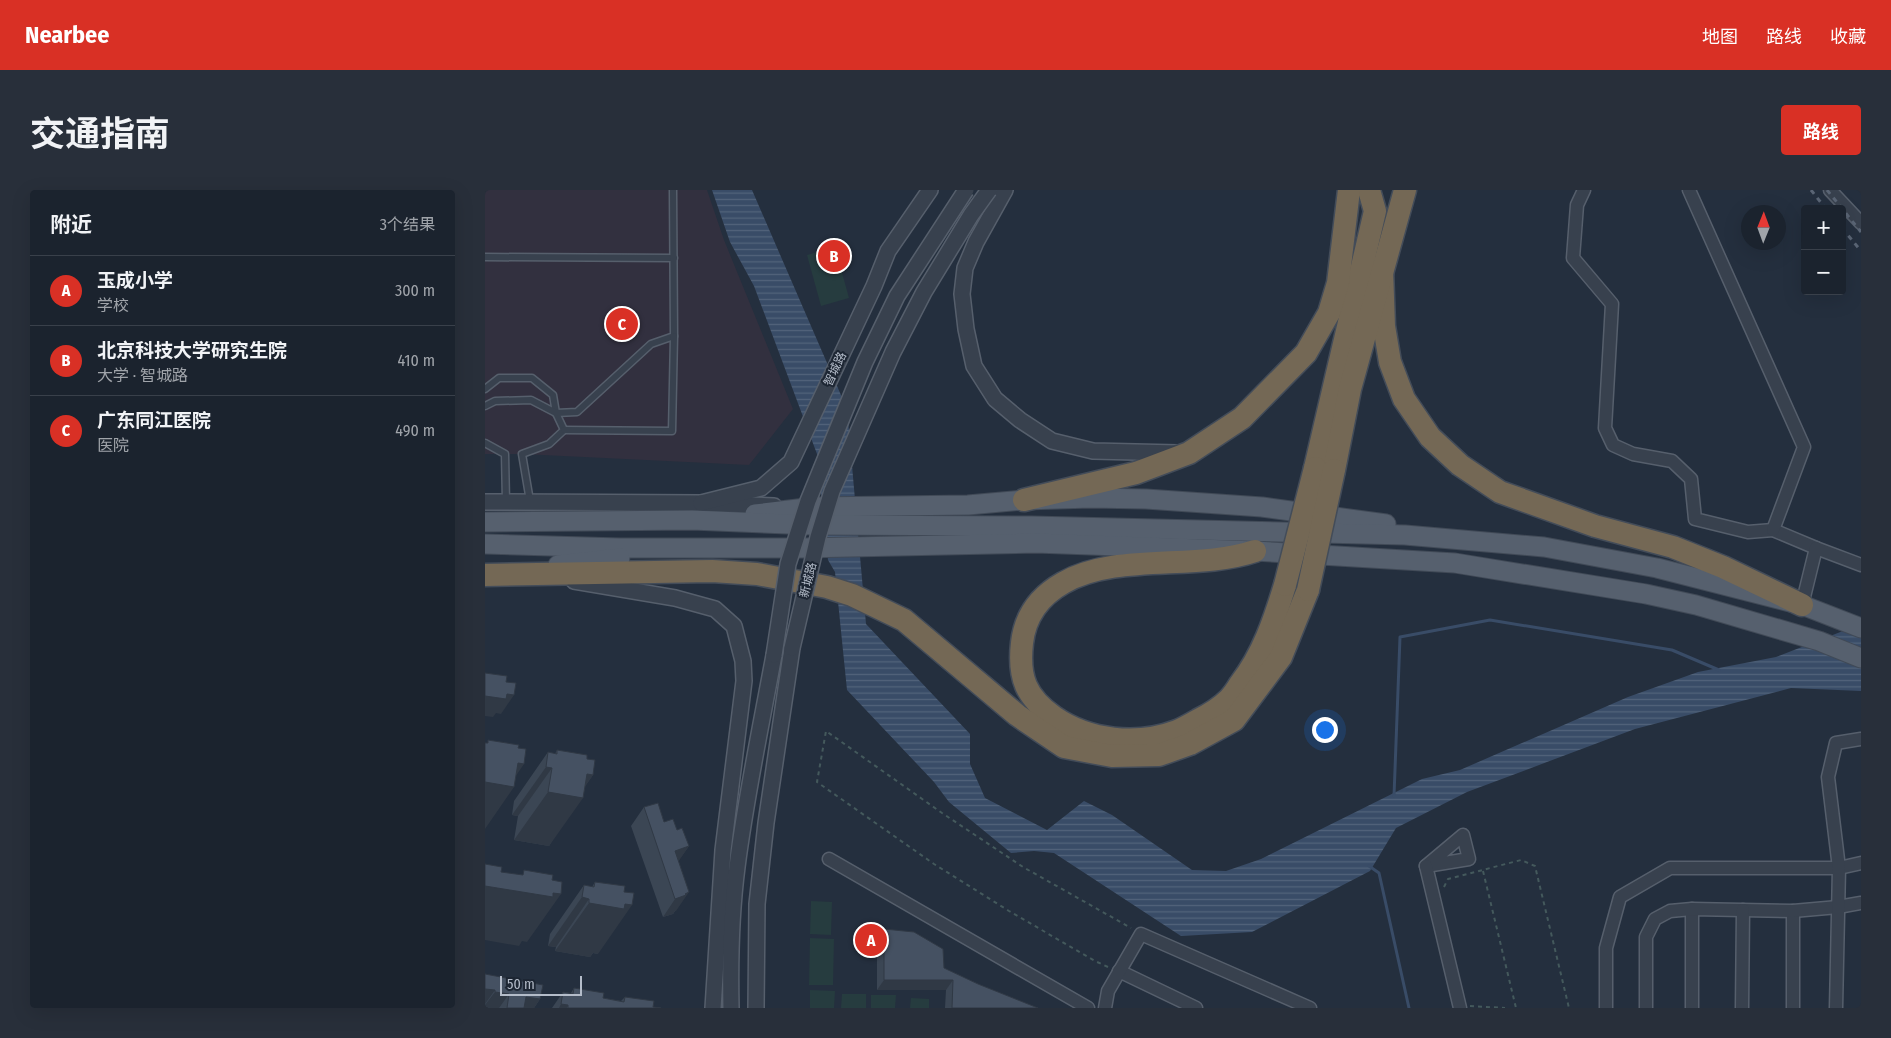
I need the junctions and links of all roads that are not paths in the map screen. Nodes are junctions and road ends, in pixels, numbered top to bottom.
1 (673, 190) edge
2 (931, 190) edge
3 (966, 190) edge
4 (989, 190) edge
5 (1005, 190) edge
6 (1349, 190) edge
7 (1369, 190) edge
8 (1405, 190) edge
9 (1584, 190) edge
10 (1689, 190) edge
11 (1830, 190) edge
12 (1861, 223) edge
13 (485, 257) edge
14 (673, 258) junction
15 (1382, 269) junction
16 (674, 336) junction
17 (485, 389) edge
18 (485, 406) edge
19 (556, 413) junction
20 (565, 430) junction
21 (485, 443) edge
22 (1189, 453) junction
23 (1325, 469) junction
24 (1023, 500) junction
25 (530, 501) junction
26 (485, 502) edge
27 (506, 502) junction
28 (701, 503) junction
29 (814, 516) junction
30 (485, 522) edge
31 (1773, 530) junction
32 (485, 544) edge
33 (1544, 547) junction
34 (703, 548) junction
35 (1816, 548) junction
36 (1255, 550) junction
37 (1861, 565) edge
38 (485, 575) edge
39 (1802, 605) junction
40 (1861, 628) edge
41 (1861, 658) edge
42 (1861, 739) edge
43 (829, 859) dead end
44 (1861, 863) edge
45 (1426, 866) dead end
46 (1839, 868) junction
47 (1861, 903) edge
48 (1838, 907) junction
49 (1692, 909) junction
50 (1743, 910) junction
51 (1793, 911) junction
52 (1119, 971) junction
53 (1464, 1007) edge
54 (713, 1008) edge
55 (731, 1008) edge
56 (756, 1008) edge
57 (1088, 1008) edge
58 (1105, 1008) edge
59 (1196, 1008) edge
60 (1310, 1008) edge
61 (1606, 1008) edge
62 (1646, 1008) edge
63 (1693, 1008) edge
64 (1741, 1008) edge
65 (1793, 1008) edge
66 (1836, 1008) edge

1 - 14 lane
2 - 28 street, 智城路
3 - 55 street, 新城路, bridge
4 - 56 street, 新城路, bridge
5 - 22 street
6 - 22 highway
7 - 23 highway
8 - 15 highway
9 - 31 street
10 - 31 street
11 - 12 street
13 - 14 lane
14 - 16 lane
15 - 23 highway
15 - 39 highway
16 - 19 lane
16 - 20 lane
17 - 19 lane
18 - 19 lane
19 - 20 lane
20 - 25 lane
21 - 27 lane
22 - 24 highway
23 - 36 highway, bridge
23 - 38 highway, bridge
24 - 29 main road
24 - 33 main road
25 - 27 street
25 - 28 street
26 - 27 street
28 - 29 street
29 - 30 main road
29 - 33 main road
31 - 35 street
32 - 34 main road
33 - 39 main road
34 - 36 main road
34 - 38 main road
35 - 37 street
35 - 39 street
36 - 41 main road
38 - 54 street
39 - 40 main road
42 - 46 street
43 - 57 street
44 - 46 street
45 - 53 street
46 - 48 street
46 - 61 street
47 - 48 street
48 - 51 street
48 - 66 street
49 - 50 street
49 - 62 street
49 - 63 street
50 - 51 street
50 - 64 street
51 - 65 street
52 - 58 street
52 - 59 street
52 - 60 street

